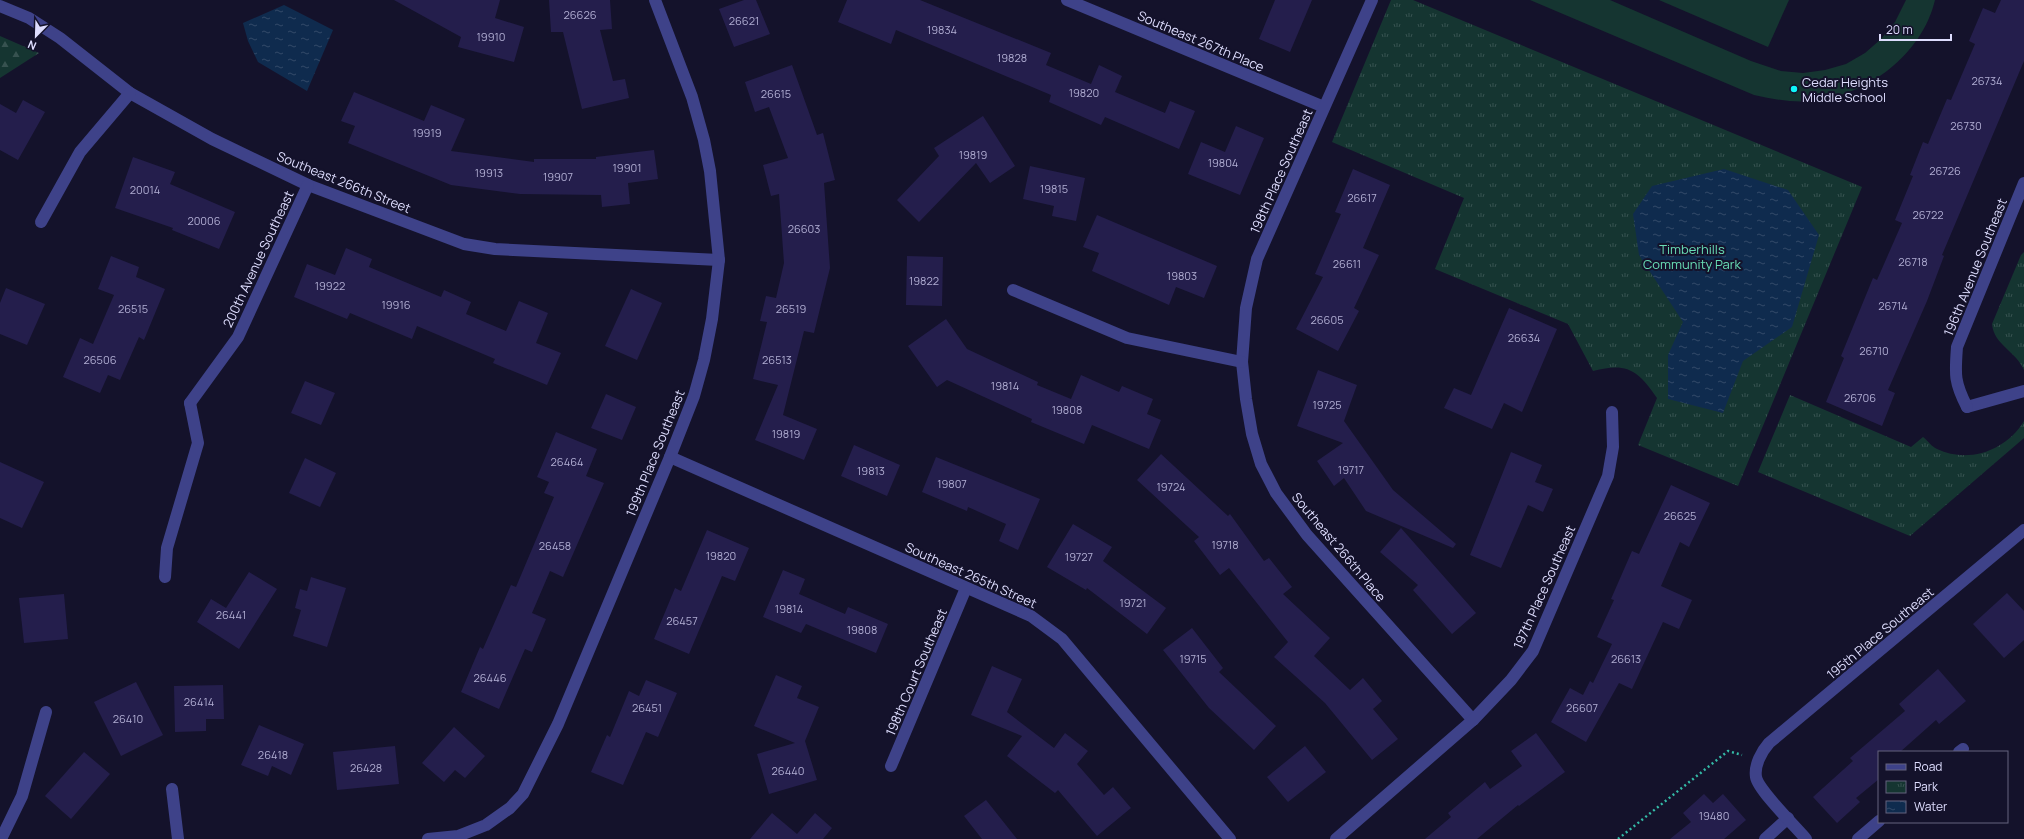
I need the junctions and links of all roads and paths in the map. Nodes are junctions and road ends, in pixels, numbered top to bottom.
1 (655, 0) edge
2 (1067, 0) edge
3 (1372, 0) edge
4 (0, 6) edge
5 (130, 93) junction
6 (1324, 107) junction
7 (2024, 183) edge
8 (308, 184) junction
9 (2021, 200) edge
10 (41, 222) dead end
11 (719, 260) junction
12 (1013, 290) dead end
13 (1242, 362) junction
14 (2024, 391) edge
15 (1612, 412) dead end
16 (670, 457) junction
17 (2024, 530) edge
18 (165, 576) dead end
19 (966, 588) junction
20 (46, 712) dead end
21 (1473, 720) junction
22 (1759, 761) junction
23 (891, 766) dead end
24 (172, 789) dead end
25 (1788, 818) junction
26 (1878, 822) edge
27 (1, 839) edge
28 (178, 839) edge
29 (428, 839) edge
30 (1230, 839) edge
31 (1336, 839) edge
32 (1618, 839) edge
33 (1764, 839) edge
34 (1806, 839) edge
35 (1858, 839) edge

1 - 11 street, 199th Place Southeast
2 - 6 street, Southeast 267th Place
3 - 6 street, 198th Place Southeast
4 - 5 street, Southeast 266th Street
5 - 8 street, Southeast 266th Street
5 - 10 street
6 - 13 street, 198th Place Southeast
7 - 9 street, 196th Avenue Southeast
8 - 11 street, Southeast 266th Street
8 - 18 street, 200th Avenue Southeast
9 - 14 street, 196th Avenue Southeast
11 - 16 street, 199th Place Southeast
12 - 13 street
13 - 21 street, Southeast 266th Place
15 - 21 street, 197th Place Southeast
16 - 19 street, Southeast 265th Street
16 - 29 street, 199th Place Southeast
17 - 22 street, 195th Place Southeast
19 - 23 street, 198th Court Southeast
19 - 30 street, Southeast 265th Street
20 - 27 street
21 - 31 street, 197th Place Southeast
22 - 25 street
22 - 32 path
24 - 28 street
25 - 33 street
25 - 34 street
26 - 35 street

